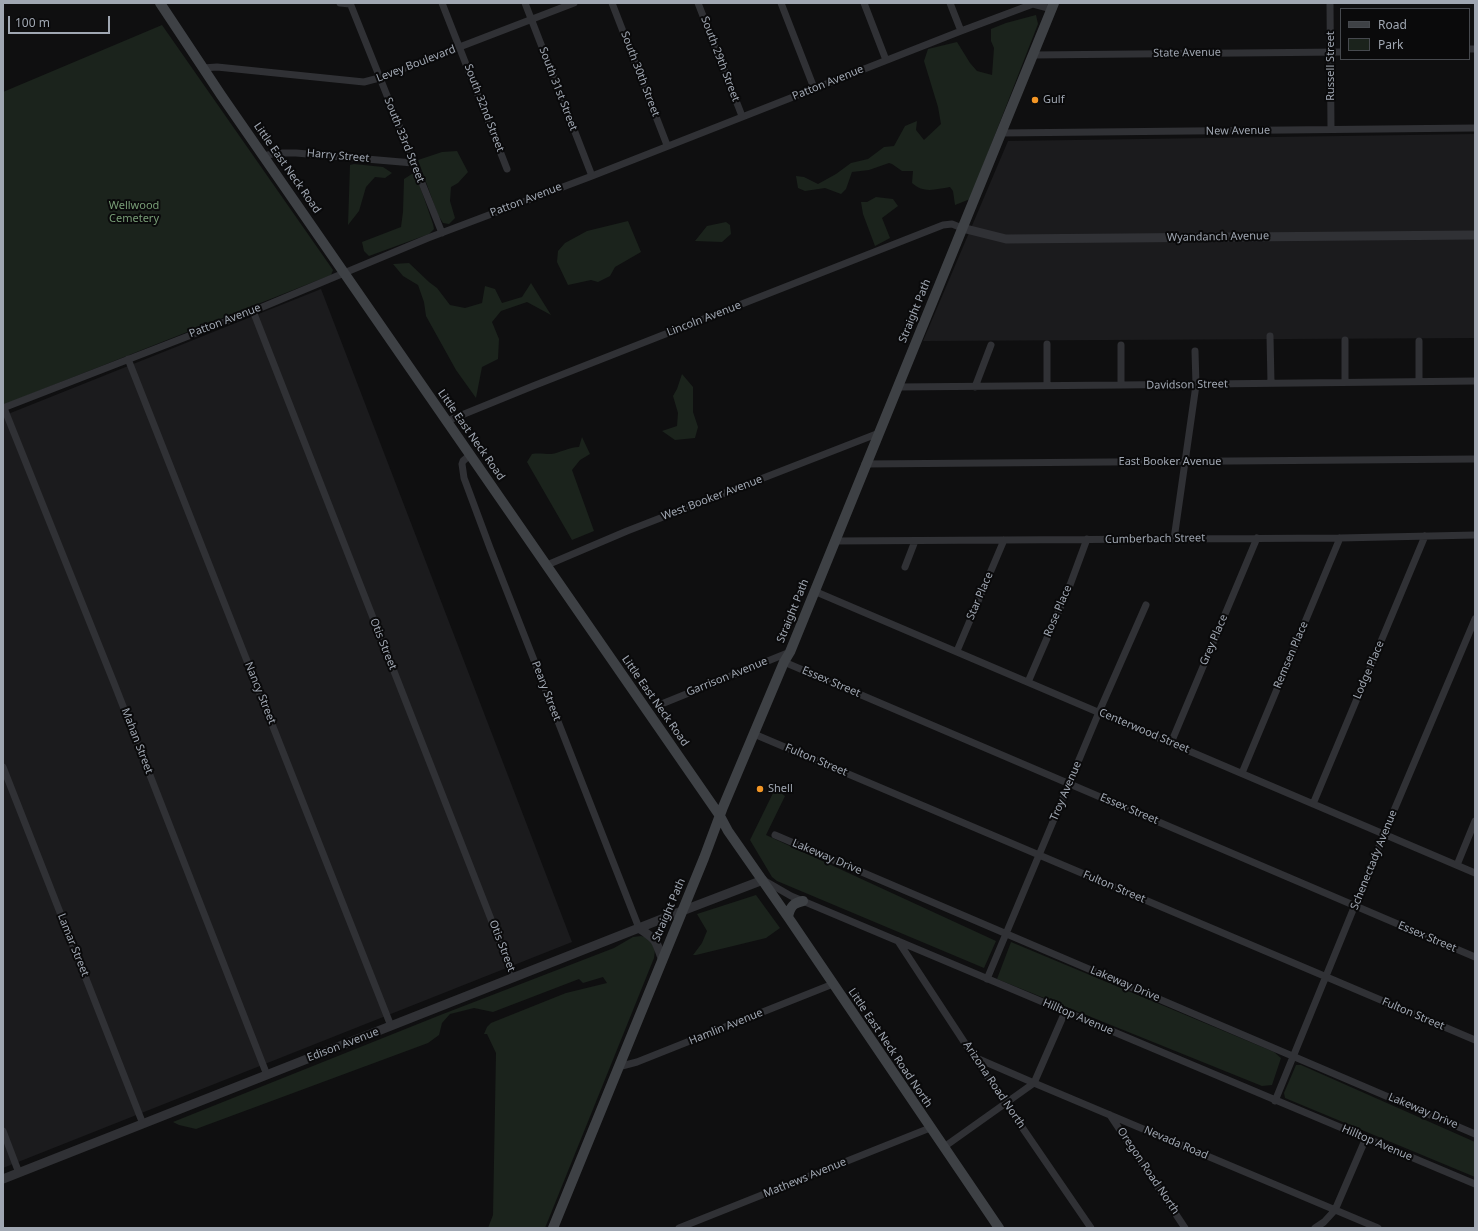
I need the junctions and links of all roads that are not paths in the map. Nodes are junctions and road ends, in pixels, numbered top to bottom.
1 (160, 3) edge
2 (340, 3) edge
3 (350, 3) edge
4 (442, 3) edge
5 (525, 3) edge
6 (574, 3) edge
7 (612, 3) edge
8 (698, 3) edge
9 (781, 3) edge
10 (864, 3) edge
11 (950, 3) edge
12 (1330, 3) edge
13 (1050, 5) edge
14 (531, 20) junction
15 (961, 31) junction
16 (460, 47) junction
17 (1330, 52) junction
18 (1340, 52) edge
19 (1033, 55) junction
20 (886, 60) junction
21 (203, 68) junction
22 (379, 78) junction
23 (814, 88) junction
24 (742, 116) junction
25 (1475, 128) edge
26 (1331, 129) junction
27 (1001, 133) junction
28 (667, 145) junction
29 (264, 156) junction
30 (413, 163) junction
31 (507, 169) dead end
32 (592, 176) junction
33 (962, 228) junction
34 (442, 233) junction
35 (1475, 235) edge
36 (345, 273) junction
37 (253, 311) junction
38 (1270, 336) dead end
39 (1345, 340) dead end
40 (1418, 341) dead end
41 (1047, 344) dead end
42 (991, 345) dead end
43 (1121, 345) dead end
44 (1195, 351) dead end
45 (128, 359) junction
46 (1418, 381) junction
47 (1475, 381) edge
48 (1345, 382) junction
49 (1271, 383) junction
50 (1047, 385) junction
51 (1121, 385) junction
52 (1196, 385) junction
53 (898, 386) junction
54 (975, 386) junction
55 (4, 408) edge
56 (447, 421) junction
57 (879, 433) junction
58 (470, 455) junction
59 (1475, 459) edge
60 (1185, 462) junction
61 (865, 464) junction
62 (1475, 535) edge
63 (1426, 536) junction
64 (1257, 538) junction
65 (1340, 538) junction
66 (1087, 539) junction
67 (1174, 539) junction
68 (1004, 540) junction
69 (834, 541) junction
70 (915, 541) junction
71 (547, 565) junction
72 (905, 567) dead end
73 (814, 591) junction
74 (1146, 604) dead end
75 (1475, 619) edge
76 (790, 652) junction
77 (957, 652) junction
78 (784, 662) junction
79 (1028, 682) junction
80 (664, 702) dead end
81 (1099, 712) junction
82 (754, 734) junction
83 (1170, 743) junction
84 (3, 767) edge
85 (1242, 773) junction
86 (1069, 784) junction
87 (1313, 804) junction
88 (720, 816) junction
89 (1475, 821) edge
90 (1384, 834) junction
91 (775, 835) dead end
92 (1038, 855) junction
93 (1456, 865) junction
94 (1475, 873) edge
95 (763, 880) junction
96 (803, 901) junction
97 (1355, 906) junction
98 (682, 911) junction
99 (788, 917) junction
100 (639, 928) junction
101 (1006, 933) junction
102 (898, 940) junction
103 (1475, 957) edge
104 (662, 958) junction
105 (1326, 977) junction
106 (514, 978) junction
107 (988, 979) junction
108 (833, 984) junction
109 (1065, 1012) junction
110 (391, 1026) junction
111 (1475, 1040) edge
112 (1293, 1055) junction
113 (974, 1057) junction
114 (618, 1067) junction
115 (267, 1075) junction
116 (1034, 1083) junction
117 (1275, 1101) junction
118 (1007, 1103) junction
119 (1110, 1114) junction
120 (143, 1124) junction
121 (930, 1128) junction
122 (3, 1131) edge
123 (1475, 1134) edge
124 (1366, 1138) junction
125 (944, 1147) junction
126 (20, 1173) junction
127 (3, 1179) edge
128 (1475, 1184) edge
129 (1335, 1210) junction
130 (553, 1228) edge
131 (679, 1228) edge
132 (999, 1228) edge
133 (1091, 1228) edge
134 (1185, 1228) edge
135 (1315, 1228) edge
136 (1378, 1228) edge

1 - 21 main road, Little East Neck Road
2 - 3 street
3 - 22 street, South 33rd Street
4 - 16 street, South 32nd Street
5 - 14 street, South 31st Street
6 - 14 street, Levey Boulevard
7 - 28 street, South 30th Street
8 - 24 street, South 29th Street
9 - 23 street
10 - 20 street
11 - 15 street
12 - 17 street, Russell Street
13 - 15 street, Patton Avenue
13 - 19 main road, Straight Path
14 - 16 street, Levey Boulevard
14 - 32 street, South 31st Street
15 - 20 street, Patton Avenue
16 - 22 street, Levey Boulevard
16 - 31 street, South 32nd Street
17 - 18 street, State Avenue
17 - 19 street, State Avenue
17 - 26 street, Russell Street
19 - 27 main road, Straight Path
20 - 23 street, Patton Avenue
21 - 22 street, Levey Boulevard
21 - 29 main road, Little East Neck Road
22 - 30 street, South 33rd Street
23 - 24 street, Patton Avenue
24 - 28 street, Patton Avenue
25 - 26 street, New Avenue
26 - 27 street, New Avenue
27 - 33 main road, Straight Path
28 - 32 street, Patton Avenue
29 - 30 street, Harry Street
29 - 36 main road, Little East Neck Road
30 - 34 street, South 33rd Street
32 - 34 street, Patton Avenue
33 - 35 street, Wyandanch Avenue
33 - 53 main road, Straight Path
33 - 56 street, Lincoln Avenue
34 - 36 street, Patton Avenue
36 - 37 street, Patton Avenue
36 - 56 main road, Little East Neck Road
37 - 45 street, Patton Avenue
37 - 106 street, Otis Street
38 - 49 street
39 - 48 street
40 - 46 street
41 - 50 street
42 - 54 street
43 - 51 street
44 - 52 street
45 - 55 street, Patton Avenue
45 - 110 street, Nancy Street
46 - 47 street, Davidson Street
46 - 48 street, Davidson Street
48 - 49 street, Davidson Street
49 - 52 street, Davidson Street
50 - 51 street, Davidson Street
50 - 54 street, Davidson Street
51 - 52 street, Davidson Street
52 - 60 street
53 - 54 street, Davidson Street
53 - 57 main road, Straight Path
55 - 115 street, Mahan Street
56 - 58 main road, Little East Neck Road
57 - 61 main road, Straight Path
57 - 71 street, West Booker Avenue
58 - 71 main road, Little East Neck Road
58 - 100 street, Peary Street
59 - 60 street, East Booker Avenue
60 - 61 street, East Booker Avenue
60 - 67 street
61 - 69 main road, Straight Path
62 - 63 street, Cumberbach Street
63 - 65 street, Cumberbach Street
63 - 87 street, Lodge Place
64 - 65 street, Cumberbach Street
64 - 67 street, Cumberbach Street
64 - 83 street, Grey Place
65 - 85 street, Remsen Place
66 - 67 street, Cumberbach Street
66 - 68 street, Cumberbach Street
66 - 79 street, Rose Place
68 - 70 street, Cumberbach Street
68 - 77 street, Star Place
69 - 70 street, Cumberbach Street
69 - 73 main road, Straight Path
70 - 72 street
71 - 88 main road, Little East Neck Road
73 - 76 main road, Straight Path
73 - 77 street, Centerwood Street
74 - 81 street, Troy Avenue
75 - 90 street, Schenectady Avenue
76 - 78 main road, Straight Path
76 - 80 street, Garrison Avenue
77 - 79 street, Centerwood Street
78 - 82 main road, Straight Path
78 - 86 street, Essex Street
79 - 81 street, Centerwood Street
81 - 83 street, Centerwood Street
81 - 86 street, Troy Avenue
82 - 88 main road, Straight Path
82 - 92 street, Fulton Street
83 - 85 street, Centerwood Street
84 - 120 street, Lamar Street
85 - 87 street, Centerwood Street
86 - 92 street, Troy Avenue
86 - 97 street, Essex Street
87 - 90 street, Centerwood Street
88 - 95 main road, Little East Neck Road
88 - 98 main road, Straight Path
89 - 93 street
90 - 93 street, Centerwood Street
90 - 97 street, Schenectady Avenue
91 - 101 street, Lakeway Drive
92 - 101 street, Troy Avenue
92 - 105 street, Fulton Street
93 - 94 street, Centerwood Street
95 - 96 street, Hilltop Avenue
95 - 98 street
95 - 99 main road, Little East Neck Road North
96 - 99 main road
96 - 102 street, Hilltop Avenue
97 - 103 street, Essex Street
97 - 105 street, Schenectady Avenue
98 - 100 street, Edison Avenue
98 - 104 main road, Straight Path
99 - 108 main road, Little East Neck Road North
100 - 104 street
100 - 106 street, Edison Avenue
101 - 107 street, Troy Avenue
101 - 112 street, Lakeway Drive
102 - 107 street, Hilltop Avenue
102 - 113 street, Arizona Road North
104 - 114 main road, Straight Path
105 - 111 street, Fulton Street
105 - 112 street, Schenectady Avenue
106 - 110 street, Edison Avenue
107 - 109 street, Hilltop Avenue
108 - 114 street, Hamlin Avenue
108 - 121 main road, Little East Neck Road North
109 - 116 street
109 - 117 street, Hilltop Avenue
110 - 115 street, Edison Avenue
112 - 117 street, Schenectady Avenue
112 - 123 street, Lakeway Drive
113 - 116 street, Nevada Road
113 - 118 street, Arizona Road North
114 - 130 main road, Straight Path
115 - 120 street, Edison Avenue
116 - 118 street
116 - 119 street, Nevada Road
117 - 124 street, Hilltop Avenue
118 - 125 street
118 - 133 street, Arizona Road North
119 - 129 street, Nevada Road
119 - 134 street, Oregon Road North
120 - 126 street, Edison Avenue
121 - 125 main road, Little East Neck Road North
121 - 131 street, Mathews Avenue
122 - 126 street
124 - 128 street, Hilltop Avenue
124 - 129 street
125 - 132 main road, Little East Neck Road North
126 - 127 street, Edison Avenue
129 - 135 street
129 - 136 street, Nevada Road

